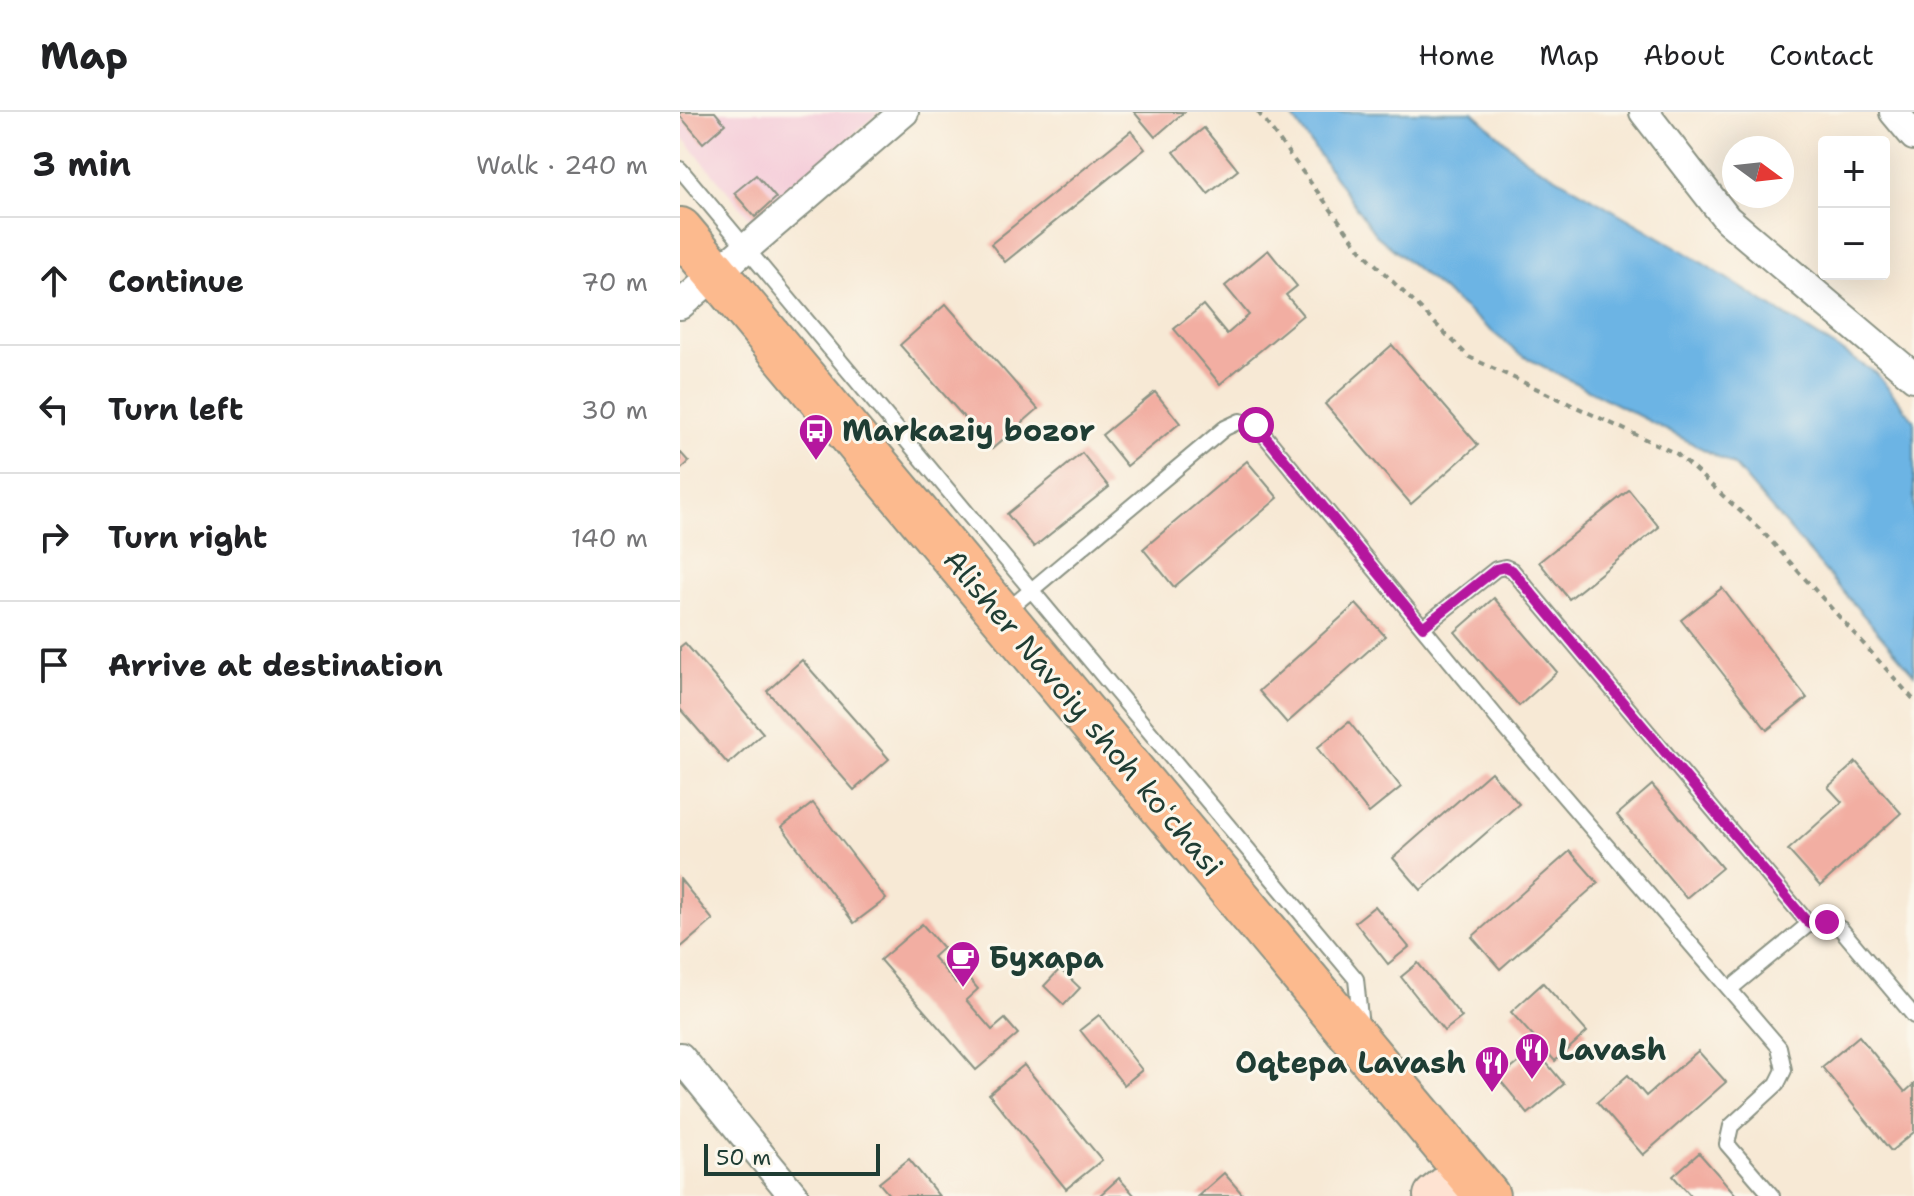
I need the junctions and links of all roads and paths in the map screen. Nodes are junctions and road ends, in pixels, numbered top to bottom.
1 (904, 112) edge
2 (1258, 112) edge
3 (1644, 112) edge
4 (1894, 112) edge
5 (1914, 136) edge
6 (680, 169) edge
7 (680, 230) edge
8 (703, 280) edge
9 (1914, 377) edge
10 (1016, 603) junction
11 (1423, 627) junction
12 (1914, 700) edge
13 (1809, 924) junction
14 (1730, 989) junction
15 (1914, 1016) edge
16 (680, 1057) edge
17 (1456, 1189) edge
18 (794, 1196) edge
19 (1772, 1196) edge

1 - 8 street
2 - 12 path
3 - 9 street
4 - 5 street
6 - 8 lane, Alisher Navoiy shoh koʻchasi
7 - 8 main road, Alisher Navoiy shoh koʻchasi
8 - 10 main road, Alisher Navoiy shoh koʻchasi
8 - 17 main road, Alisher Navoiy shoh koʻchasi
10 - 11 lane
10 - 17 main road, Alisher Navoiy shoh koʻchasi
11 - 13 lane
11 - 14 lane
13 - 14 lane
13 - 15 lane
14 - 19 lane
16 - 18 street

